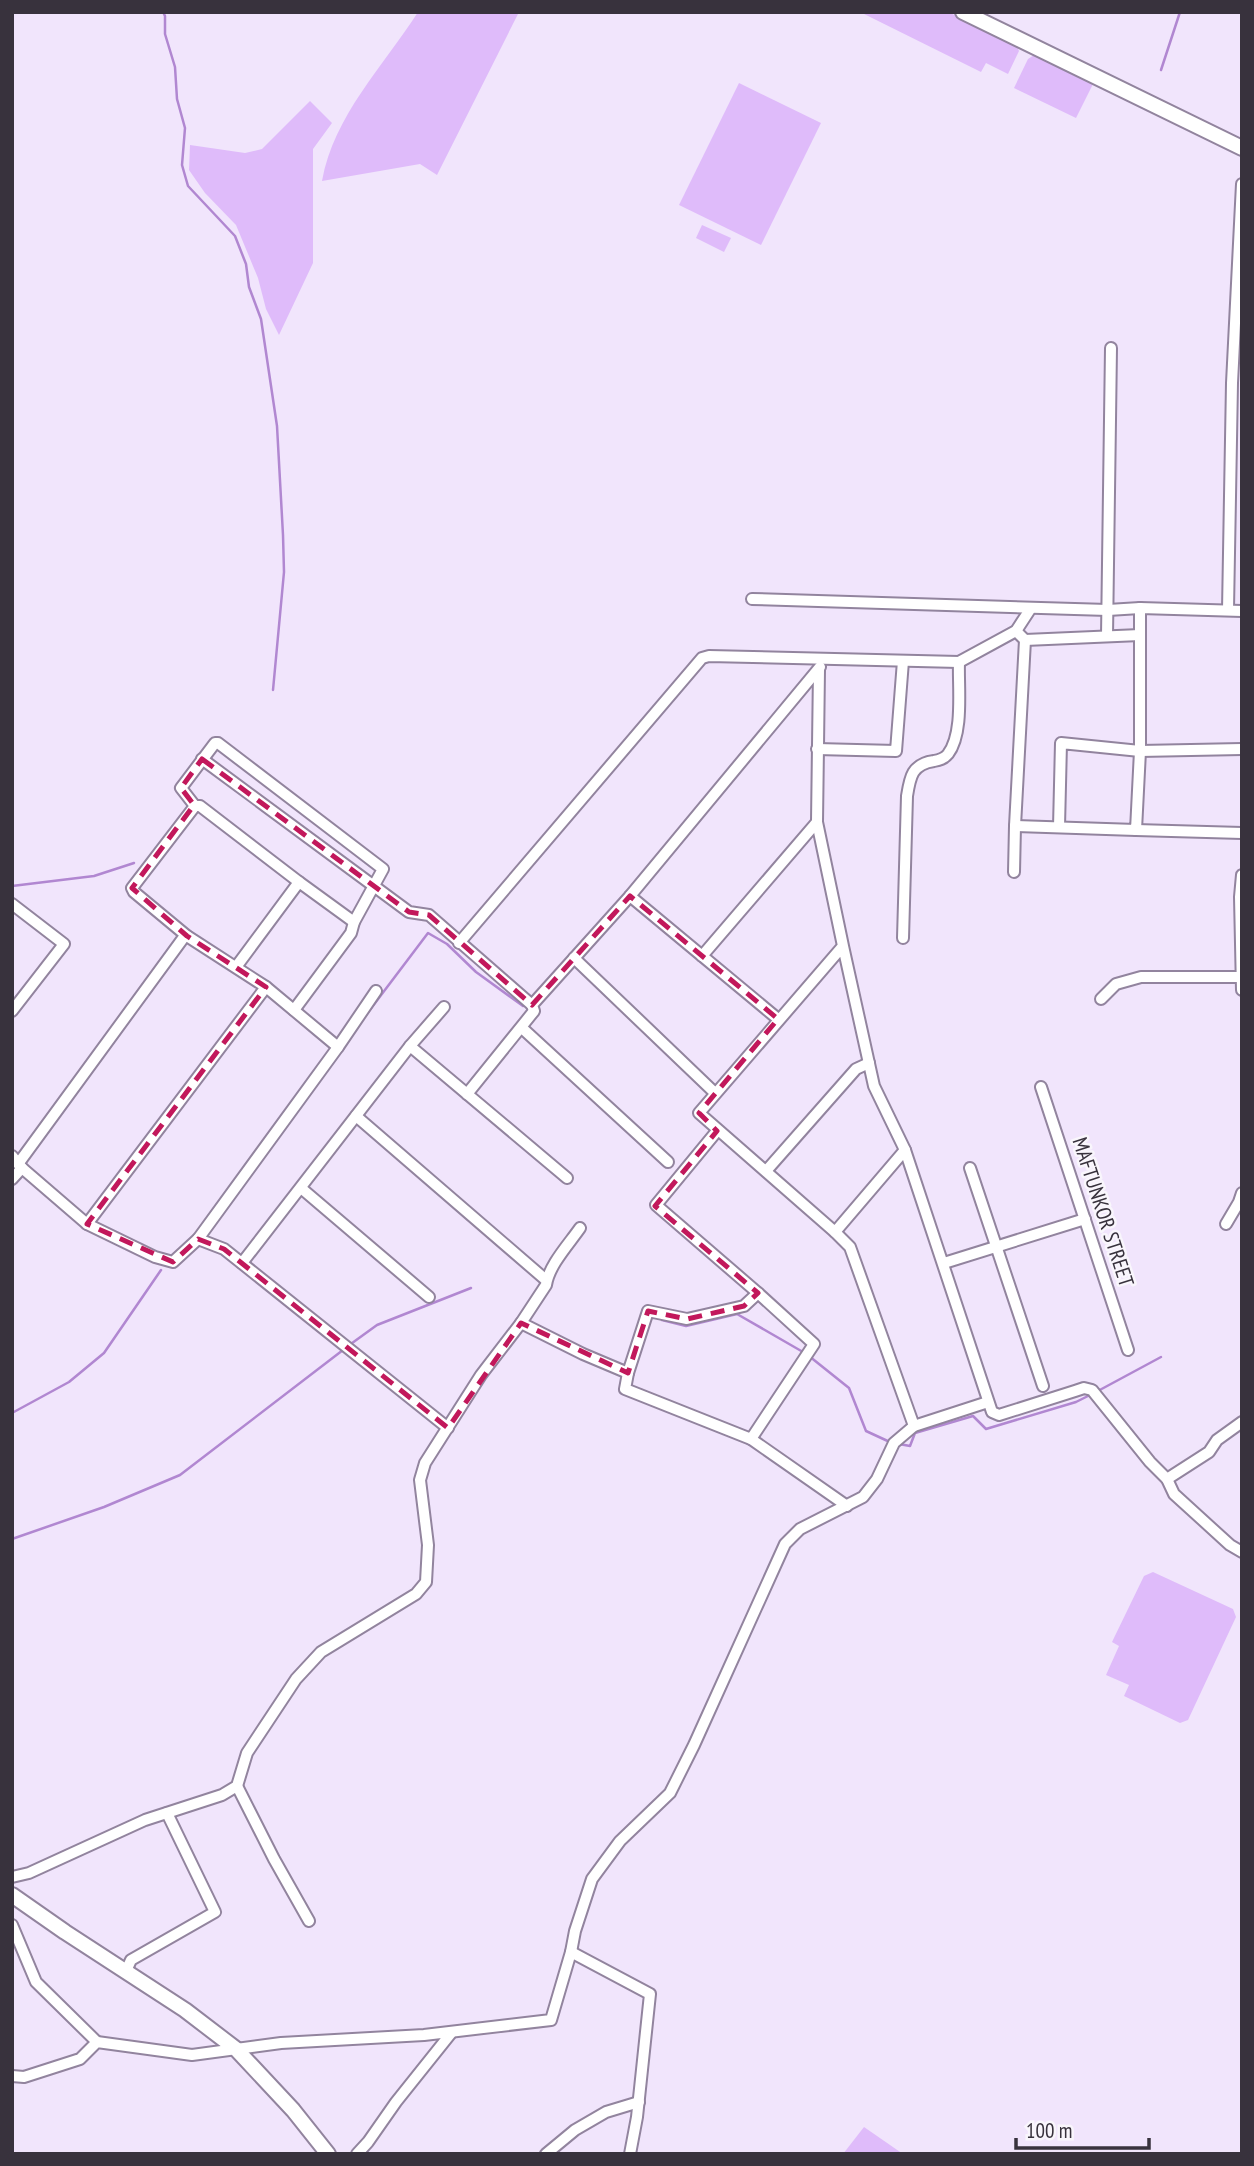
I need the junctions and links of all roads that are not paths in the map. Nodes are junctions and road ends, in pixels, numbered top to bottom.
1 (962, 12) edge
2 (1242, 148) edge
3 (1242, 184) edge
4 (1111, 348) dead end
5 (752, 599) dead end
6 (1031, 608) junction
7 (1140, 608) junction
8 (1108, 610) junction
9 (1228, 610) junction
10 (1242, 611) edge
11 (1016, 631) junction
12 (1140, 635) junction
13 (1107, 636) junction
14 (1025, 640) junction
15 (821, 657) junction
16 (903, 661) junction
17 (959, 662) junction
18 (819, 670) junction
19 (817, 749) junction
20 (1242, 749) edge
21 (1140, 751) junction
22 (202, 758) junction
23 (195, 806) junction
24 (817, 822) junction
25 (1014, 826) junction
26 (1059, 827) junction
27 (1136, 830) junction
28 (1242, 833) edge
29 (1014, 873) dead end
30 (1242, 875) edge
31 (299, 882) junction
32 (374, 888) junction
33 (630, 896) junction
34 (12, 904) edge
35 (354, 922) junction
36 (187, 936) junction
37 (903, 938) dead end
38 (459, 943) junction
39 (844, 946) junction
40 (702, 956) junction
41 (574, 958) junction
42 (236, 968) junction
43 (1240, 977) edge
44 (266, 987) junction
45 (1242, 990) edge
46 (376, 991) dead end
47 (1101, 999) dead end
48 (532, 1005) junction
49 (444, 1007) dead end
50 (293, 1010) junction
51 (12, 1011) edge
52 (778, 1019) junction
53 (522, 1028) junction
54 (410, 1046) junction
55 (338, 1047) junction
56 (869, 1063) junction
57 (1041, 1087) dead end
58 (715, 1093) junction
59 (467, 1094) junction
60 (356, 1116) junction
61 (716, 1131) junction
62 (905, 1150) junction
63 (668, 1162) dead end
64 (17, 1163) edge
65 (970, 1168) dead end
66 (766, 1171) junction
67 (567, 1178) dead end
68 (12, 1179) edge
69 (301, 1188) junction
70 (1242, 1193) edge
71 (1085, 1219) junction
72 (87, 1224) junction
73 (1226, 1224) dead end
74 (580, 1228) dead end
75 (835, 1232) junction
76 (198, 1239) junction
77 (997, 1247) junction
78 (242, 1263) junction
79 (944, 1263) junction
80 (546, 1280) junction
81 (758, 1293) junction
82 (429, 1297) dead end
83 (521, 1323) junction
84 (1128, 1350) dead end
85 (628, 1373) junction
86 (1043, 1386) dead end
87 (988, 1402) junction
88 (1242, 1422) edge
89 (914, 1426) junction
90 (448, 1428) junction
91 (751, 1439) junction
92 (1167, 1479) junction
93 (847, 1506) junction
94 (1242, 1552) edge
95 (237, 1786) junction
96 (167, 1813) junction
97 (12, 1877) edge
98 (12, 1895) edge
99 (309, 1921) dead end
100 (12, 1925) edge
101 (571, 1952) junction
102 (126, 1971) junction
103 (452, 2032) junction
104 (97, 2042) junction
105 (236, 2049) junction
106 (12, 2076) edge
107 (639, 2102) junction
108 (328, 2154) edge
109 (357, 2154) edge
110 (546, 2154) edge
111 (630, 2154) edge

1 - 2 main road
3 - 9 street
4 - 8 street
5 - 6 street
6 - 8 street
6 - 11 street
7 - 8 street
7 - 9 street
7 - 12 street
8 - 13 street
9 - 10 street
11 - 14 street
11 - 17 street
12 - 13 street
12 - 21 street
13 - 14 street
14 - 25 street
15 - 16 street
15 - 18 street
15 - 38 street
16 - 17 street
16 - 19 street
17 - 37 street
18 - 19 street
18 - 33 street
19 - 24 street
20 - 21 street
21 - 26 street
21 - 27 street
22 - 23 street
22 - 32 street
22 - 32 street
23 - 31 street
23 - 36 street
24 - 39 street
24 - 40 street
25 - 26 street
25 - 29 street
26 - 27 street
27 - 28 street
30 - 43 street
31 - 35 street
31 - 42 street
32 - 35 street
32 - 38 street
33 - 40 street
33 - 41 street
34 - 51 street
35 - 50 street
36 - 42 street
36 - 64 street
38 - 48 street
39 - 52 street
39 - 56 street
40 - 52 street
41 - 48 street
41 - 58 street
42 - 44 street
43 - 45 street
43 - 47 street
44 - 50 street
44 - 72 street
46 - 55 street
48 - 53 street
49 - 54 street
50 - 55 street
52 - 58 street
53 - 59 street
53 - 63 street
54 - 59 street
54 - 60 street
55 - 76 street
56 - 62 street
56 - 66 street
57 - 71 street, MAFTUNKOR STREET
58 - 61 street
59 - 67 street
60 - 69 street
60 - 80 street
61 - 66 street
61 - 81 street
62 - 75 street
62 - 79 street
64 - 68 street
64 - 72 street
65 - 77 street
66 - 75 street
69 - 78 street
69 - 82 street
70 - 73 street
71 - 77 street
71 - 84 street, MAFTUNKOR STREET
72 - 76 street
74 - 80 street
75 - 89 street
76 - 78 street
77 - 79 street
77 - 86 street
78 - 90 street
79 - 87 street
80 - 83 street
81 - 85 street
81 - 91 street
83 - 85 street
83 - 90 street
85 - 91 street
87 - 89 street
87 - 92 street
88 - 92 street
89 - 93 street
90 - 95 street
91 - 93 street
92 - 94 street
93 - 101 street
95 - 96 street
95 - 99 street
96 - 97 street
96 - 102 street
98 - 102 main road
100 - 104 street
101 - 103 street
101 - 107 street
102 - 105 main road
103 - 105 street
103 - 109 street
104 - 105 street
104 - 106 street
105 - 108 main road
107 - 110 street
107 - 111 street

